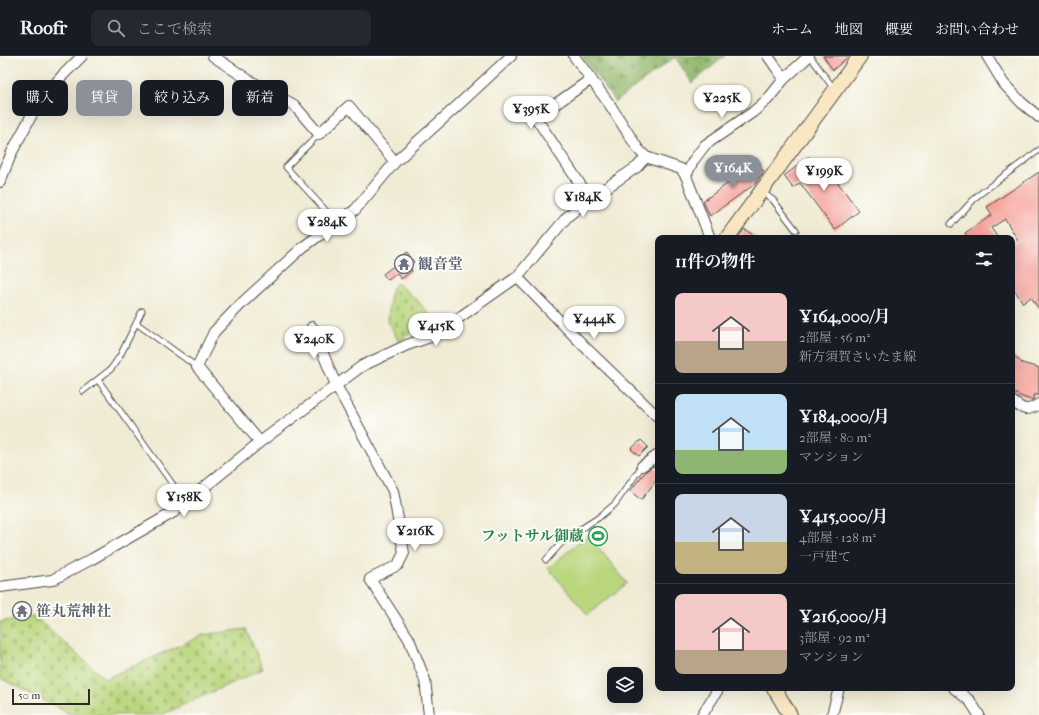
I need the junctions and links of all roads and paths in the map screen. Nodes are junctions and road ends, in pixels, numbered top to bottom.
1 (82, 56) edge
2 (213, 56) edge
3 (511, 56) edge
4 (574, 56) edge
5 (768, 56) edge
6 (810, 56) edge
7 (860, 56) edge
8 (987, 56) edge
9 (784, 78) junction
10 (591, 79) junction
11 (835, 90) junction
12 (1039, 117) edge
13 (319, 134) junction
14 (1039, 150) edge
15 (646, 157) junction
16 (395, 162) junction
17 (686, 176) junction
18 (0, 182) edge
19 (761, 191) junction
20 (590, 199) junction
21 (338, 223) junction
22 (950, 224) dead end
23 (796, 230) dead end
24 (709, 235) edge
25 (729, 235) edge
26 (516, 277) junction
27 (142, 311) dead end
28 (136, 323) junction
29 (312, 327) dead end
30 (197, 367) junction
31 (98, 380) junction
32 (336, 385) junction
33 (83, 391) dead end
34 (1015, 404) edge
35 (1039, 404) edge
36 (655, 414) edge
37 (260, 442) junction
38 (655, 457) edge
39 (642, 466) joint
40 (186, 503) junction
41 (546, 560) dead end
42 (0, 587) edge
43 (717, 691) edge
44 (776, 691) edge
45 (838, 691) edge
46 (958, 691) edge
47 (429, 715) edge
48 (702, 715) edge
49 (790, 715) edge
50 (832, 715) edge
51 (979, 715) edge

1 - 18 street
2 - 13 street
3 - 16 street
4 - 10 street
5 - 9 street
6 - 9 street
6 - 11 lane
7 - 11 main road
8 - 12 street
9 - 17 street
10 - 15 street
10 - 20 street
11 - 19 main road
13 - 16 street
13 - 21 lane
14 - 22 lane
15 - 17 street
15 - 20 street
16 - 21 street
17 - 24 street
19 - 23 lane
19 - 25 main road
20 - 26 street
21 - 30 street
26 - 32 street
26 - 36 street
27 - 28 lane
28 - 30 lane
28 - 31 lane
29 - 32 street
30 - 37 street
31 - 33 lane
31 - 40 lane
32 - 37 street
32 - 47 street
34 - 35 street
37 - 40 street
38 - 39 street
39 - 41 lane
40 - 42 street
43 - 48 street
44 - 49 main road
45 - 50 street
46 - 51 street

